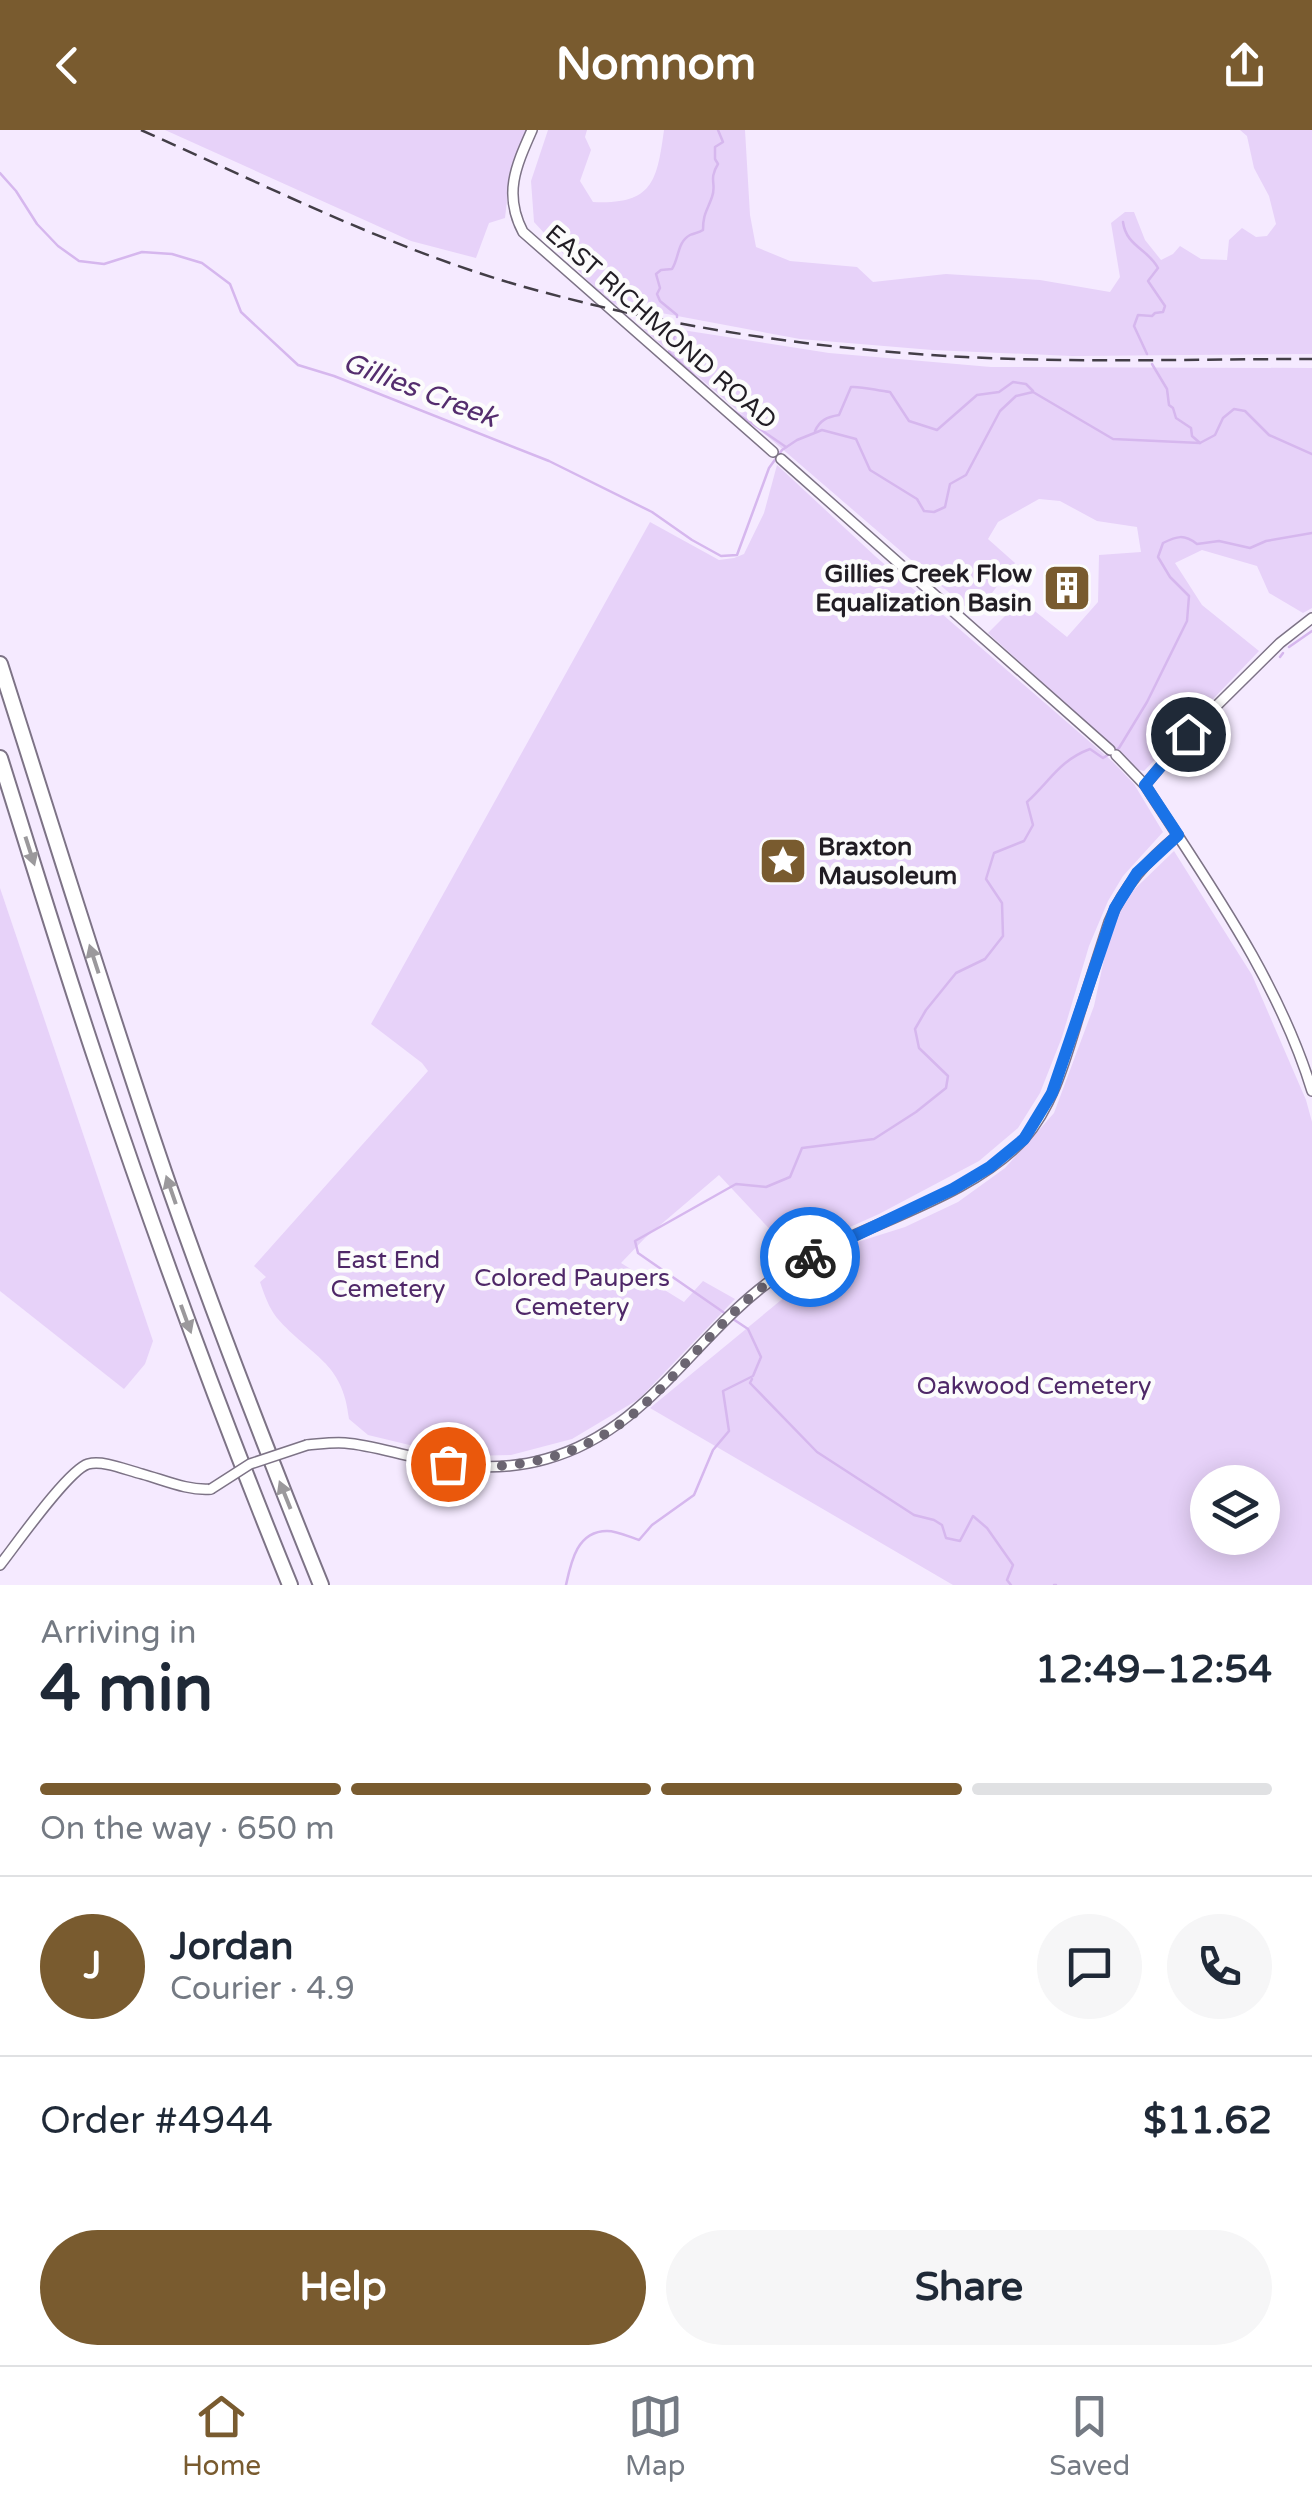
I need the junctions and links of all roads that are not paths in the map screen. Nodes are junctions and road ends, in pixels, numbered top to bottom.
1 (532, 130) edge
2 (1312, 618) edge
3 (0, 664) edge
4 (0, 758) edge
5 (1145, 785) junction
6 (1178, 835) junction
7 (1312, 1091) edge
8 (0, 1566) edge
9 (290, 1585) edge
10 (321, 1585) edge

1 - 5 street, EAST RICHMOND ROAD
2 - 5 street
10 -> 3 highway
4 -> 9 highway
5 - 6 street, EAST RICHMOND ROAD
6 - 7 street, EAST RICHMOND ROAD
6 - 8 street, bridge

